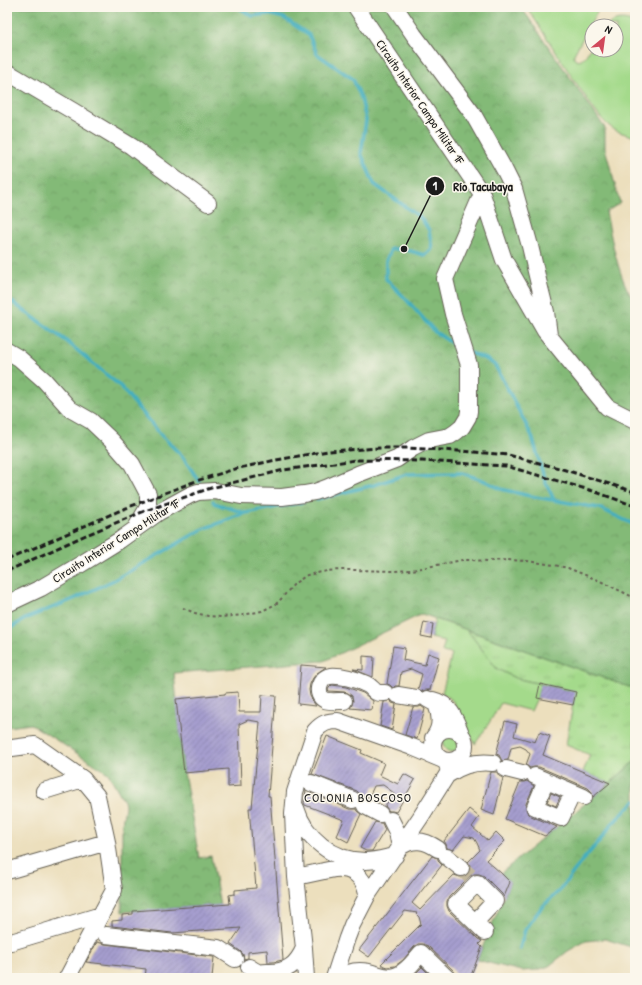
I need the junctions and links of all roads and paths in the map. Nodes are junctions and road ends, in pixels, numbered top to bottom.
1 (356, 7) edge
2 (395, 7) edge
3 (7, 72) edge
4 (482, 194) junction
5 (208, 204) dead end
6 (548, 335) junction
7 (7, 351) edge
8 (635, 421) edge
9 (135, 529) junction
10 (635, 598) edge
11 (7, 604) edge
12 (183, 608) dead end
13 (416, 698) dead end
14 (344, 701) dead end
15 (435, 736) junction
16 (463, 738) junction
17 (412, 747) junction
18 (7, 749) edge
19 (449, 764) junction
20 (506, 769) dead end
21 (534, 777) junction
22 (84, 779) junction
23 (311, 783) dead end
24 (44, 791) dead end
25 (295, 792) junction
26 (380, 814) dead end
27 (420, 818) junction
28 (107, 842) junction
29 (398, 851) junction
30 (448, 857) dead end
31 (7, 871) edge
32 (468, 875) tunnel mouth
33 (296, 877) junction
34 (367, 896) junction
35 (100, 915) junction
36 (480, 917) dead end
37 (485, 932) dead end
38 (106, 935) dead end
39 (347, 938) junction
40 (10, 942) dead end
41 (304, 948) junction
42 (235, 958) dead end
43 (249, 967) dead end
44 (284, 970) junction
45 (370, 972) junction
46 (67, 978) edge
47 (300, 978) edge
48 (306, 978) edge
49 (334, 978) edge
50 (340, 978) edge
51 (447, 978) edge

1 - 4 street, Circuito Interior Campo Militar 1F
2 - 6 street
3 - 5 street
4 - 6 street
4 - 9 street, Circuito Interior Campo Militar 1F
6 - 8 street
7 - 9 street
9 - 11 street, Circuito Interior Campo Militar 1F
10 - 12 path
13 - 14 street
15 - 16 street
15 - 16 street
15 - 17 street
15 - 19 street
16 - 19 street
16 - 19 street
17 - 19 street
17 - 25 street
18 - 22 street
19 - 27 street
20 - 21 street
21 - 21 street
22 - 24 street
22 - 28 street
23 - 26 street
25 - 29 street
25 - 33 street
27 - 29 street
27 - 29 street
27 - 29 street
28 - 31 street
28 - 35 street
29 - 34 street
30 - 32 street
33 - 34 street
33 - 41 street
34 - 39 street
35 - 40 street
35 - 46 street
36 - 37 street
38 - 42 street
39 - 45 street
39 - 49 street
41 - 44 street
41 - 48 street
43 - 44 street
44 - 47 street
45 - 50 street
45 - 51 street

